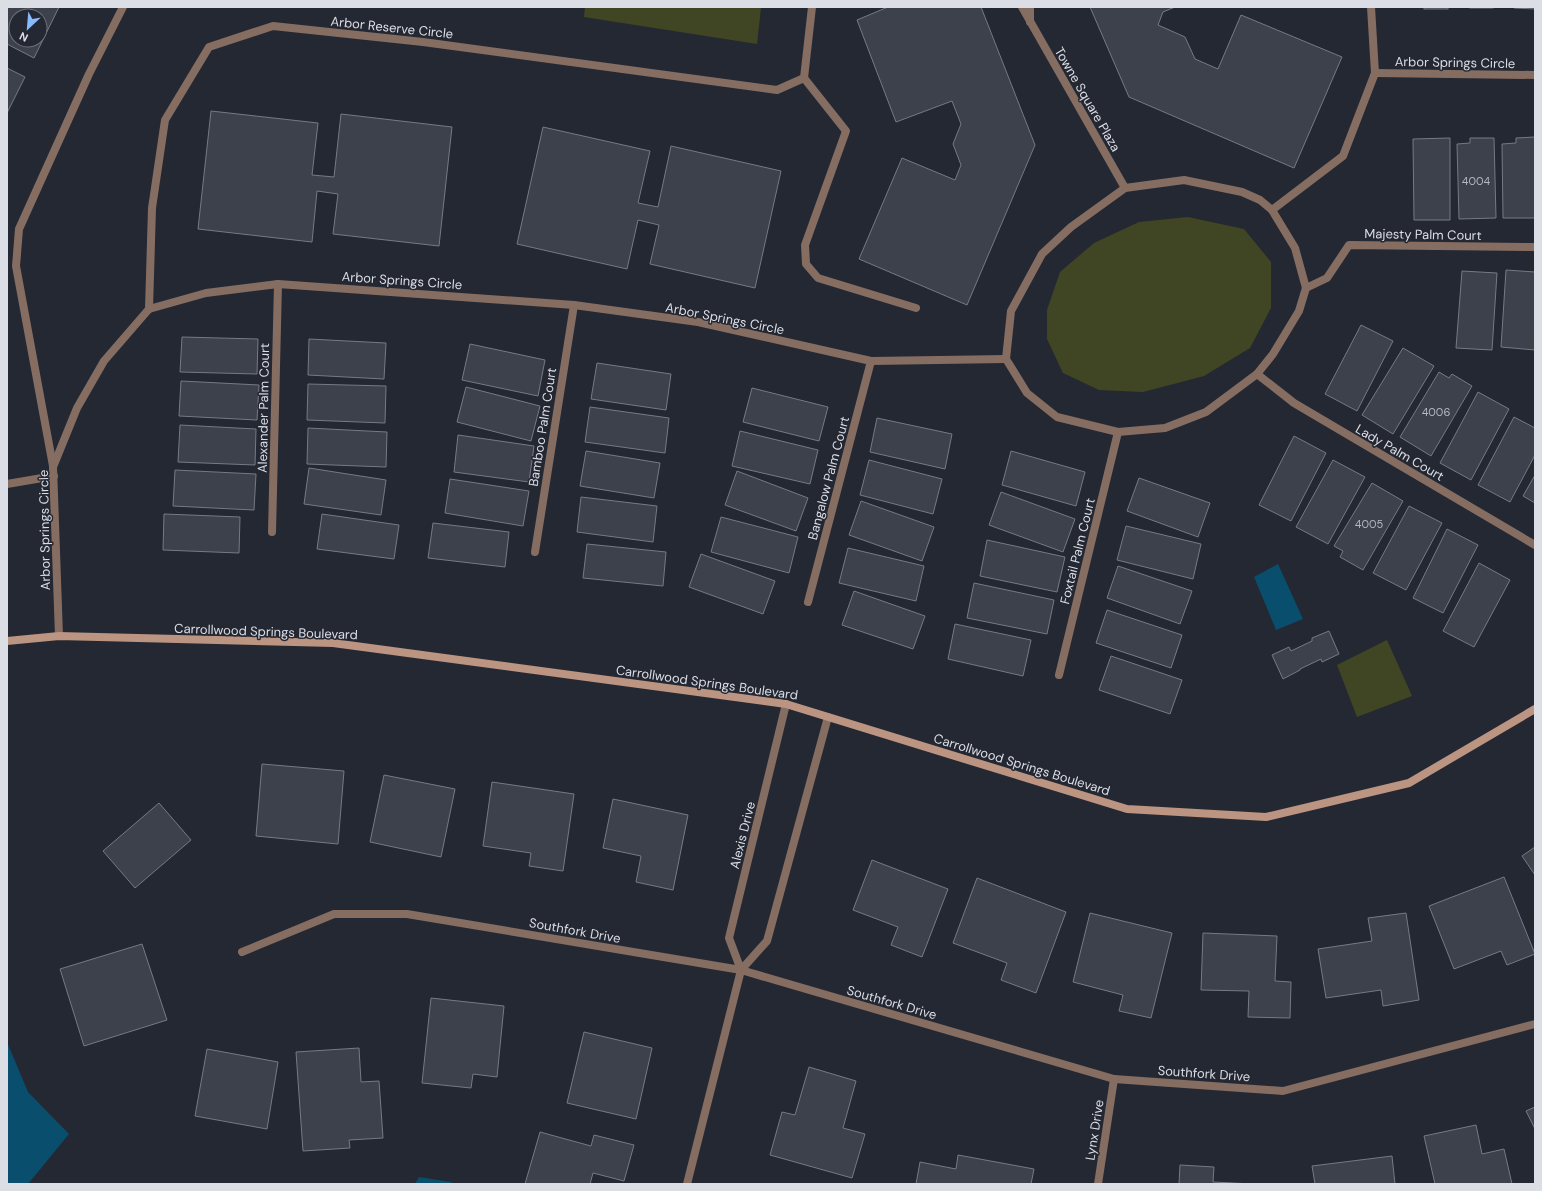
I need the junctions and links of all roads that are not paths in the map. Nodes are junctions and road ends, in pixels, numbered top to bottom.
1 (123, 7) edge
2 (812, 7) edge
3 (1022, 7) edge
4 (1030, 7) edge
5 (1371, 7) edge
6 (1030, 22) junction
7 (1375, 72) junction
8 (1535, 75) edge
9 (804, 78) junction
10 (1125, 188) junction
11 (1272, 210) junction
12 (1535, 247) edge
13 (278, 284) junction
14 (1306, 288) junction
15 (574, 305) junction
16 (916, 308) dead end
17 (149, 309) junction
18 (1006, 358) junction
19 (871, 361) junction
20 (1257, 374) junction
21 (1118, 432) junction
22 (53, 467) junction
23 (54, 476) junction
24 (7, 484) edge
25 (272, 532) dead end
26 (1535, 545) edge
27 (535, 552) dead end
28 (808, 602) dead end
29 (59, 636) junction
30 (7, 641) edge
31 (1059, 675) dead end
32 (786, 704) junction
33 (1535, 709) edge
34 (828, 716) junction
35 (242, 952) dead end
36 (741, 970) junction
37 (1535, 1024) edge
38 (1114, 1079) junction
39 (687, 1184) edge
40 (1098, 1184) edge

1 - 22 street
2 - 9 street
3 - 6 street, Towne Square Plaza
4 - 6 street, Towne Square Plaza
5 - 7 street
6 - 10 street, Towne Square Plaza
7 - 8 street, Arbor Springs Circle
7 - 11 street
9 - 16 street
9 - 17 street, Arbor Reserve Circle
10 - 11 street
10 - 18 street
11 - 14 street
12 - 14 street, Majesty Palm Court
13 - 15 street, Arbor Springs Circle
13 - 17 street, Arbor Springs Circle
13 - 25 street, Alexander Palm Court
14 - 20 street
15 - 19 street, Arbor Springs Circle
15 - 27 street, Bamboo Palm Court
17 - 22 street, Arbor Springs Circle
18 - 19 street, Arbor Springs Circle
18 - 21 street
19 - 28 street, Bangalow Palm Court
20 - 21 street
20 - 26 street, Lady Palm Court
21 - 31 street, Foxtail Palm Court
22 - 23 street, Arbor Springs Circle
23 - 24 street
23 - 29 street, Arbor Springs Circle
29 - 30 street, Carrollwood Springs Boulevard
29 - 32 street, Carrollwood Springs Boulevard
32 - 34 street, Carrollwood Springs Boulevard
32 - 36 street, Alexis Drive
33 - 34 street, Carrollwood Springs Boulevard
34 - 36 street
35 - 36 street, Southfork Drive
36 - 38 street, Southfork Drive
36 - 39 street
37 - 38 street, Southfork Drive
38 - 40 street, Lynx Drive

